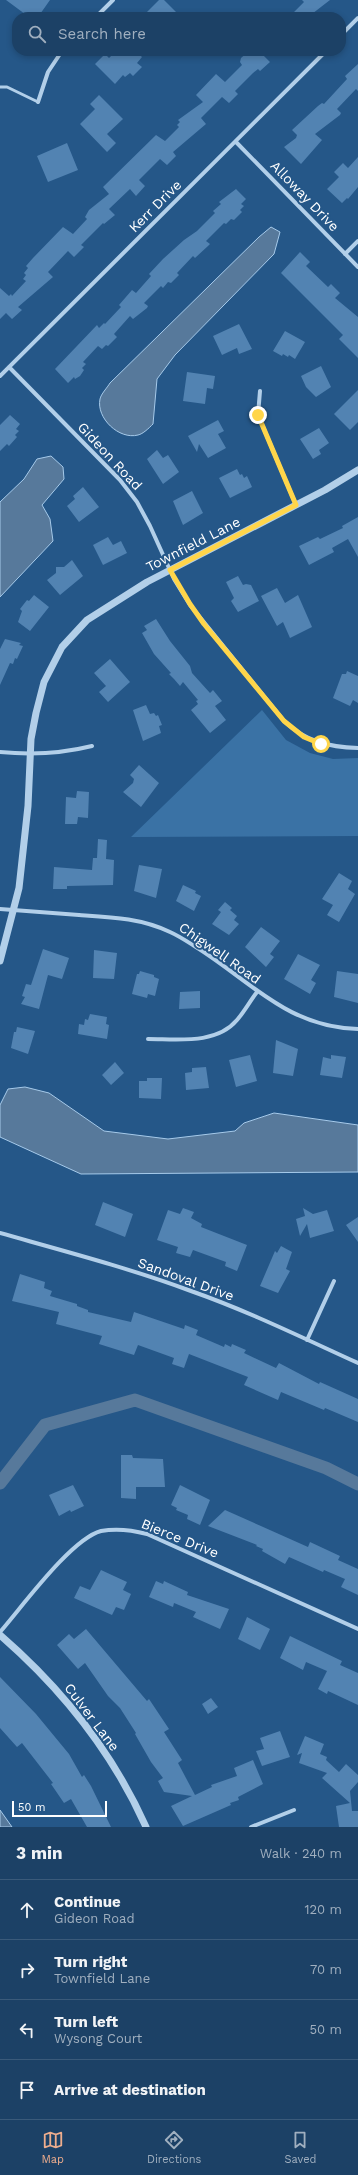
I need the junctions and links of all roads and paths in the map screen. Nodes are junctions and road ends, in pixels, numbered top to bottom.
1 (113, 0) edge
2 (101, 12) edge
3 (358, 18) edge
4 (346, 30) edge
5 (59, 56) edge
6 (321, 56) edge
7 (0, 87) edge
8 (38, 102) joint
9 (236, 142) junction
10 (358, 241) edge
11 (345, 254) junction
12 (358, 267) edge
13 (9, 367) junction
14 (0, 376) edge
15 (260, 391) dead end
16 (358, 470) edge
17 (296, 505) junction
18 (170, 570) junction
19 (92, 746) dead end
20 (358, 748) edge
21 (0, 752) edge
22 (31, 755) junction
23 (0, 909) edge
24 (15, 910) junction
25 (0, 960) edge
26 (257, 992) junction
27 (358, 1029) edge
28 (148, 1039) dead end
29 (0, 1233) edge
30 (334, 1281) dead end
31 (307, 1340) junction
32 (358, 1363) edge
33 (358, 1629) edge
34 (0, 1634) edge
35 (294, 1810) dead end
36 (146, 1827) edge
37 (251, 1827) edge

1 - 2 street
3 - 4 street
5 - 8 street
6 - 9 street, Kerr Drive
7 - 8 lane
9 - 11 street, Alloway Drive
9 - 13 street, Kerr Drive
10 - 11 street
11 - 12 street, Alloway Drive
13 - 14 street, Kerr Drive
13 - 18 street, Gideon Road
15 - 17 street
16 - 17 street, Townfield Lane
17 - 18 street, Townfield Lane
18 - 20 street, Gideon Road
18 - 22 street, Townfield Lane
19 - 22 street
21 - 22 street
22 - 24 street, Townfield Lane
23 - 24 street, Chigwell Road
24 - 25 street
24 - 26 street, Chigwell Road
26 - 27 street, Chigwell Road
26 - 28 street
29 - 31 street, Sandoval Drive
30 - 31 street
31 - 32 street, Sandoval Drive
33 - 34 street, Bierce Drive
34 - 36 street, Culver Lane
35 - 37 street

